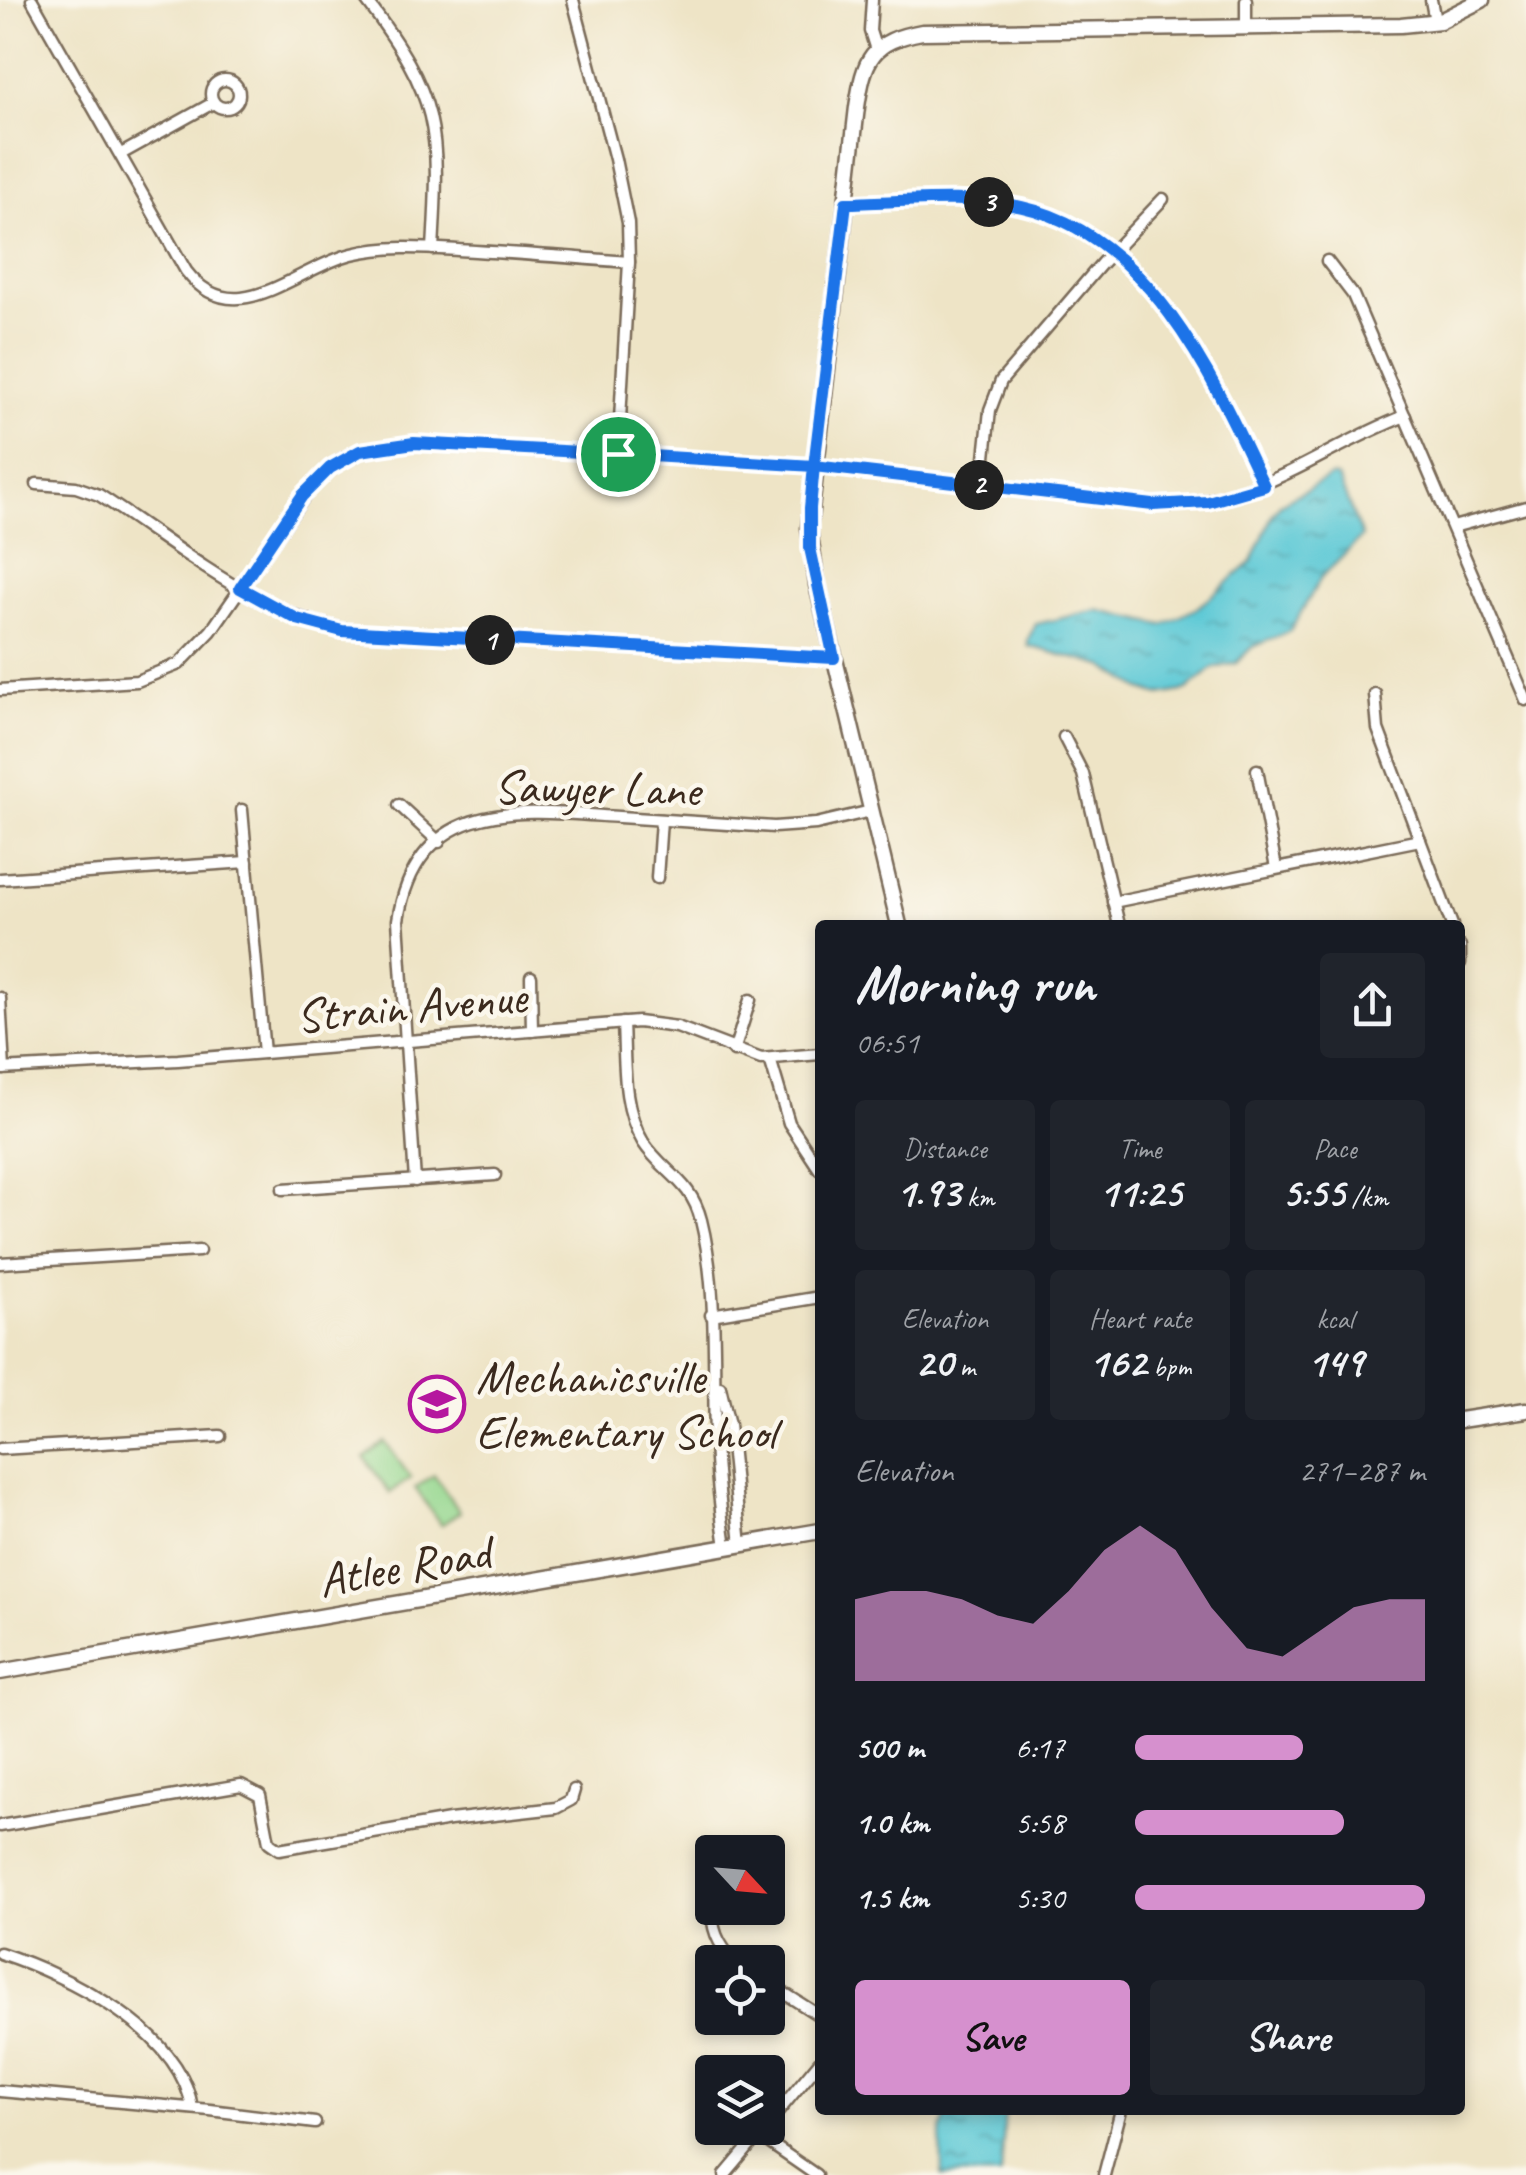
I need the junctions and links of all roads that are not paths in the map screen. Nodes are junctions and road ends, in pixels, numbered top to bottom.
1 (32, 0) edge
2 (366, 0) edge
3 (573, 0) edge
4 (872, 0) edge
5 (1246, 0) edge
6 (1430, 0) edge
7 (1482, 0) edge
8 (1435, 21) junction
9 (1246, 27) junction
10 (876, 50) junction
11 (213, 103) dead end
12 (120, 154) junction
13 (1163, 199) dead end
14 (846, 203) junction
15 (432, 248) junction
16 (1112, 252) junction
17 (1327, 261) dead end
18 (629, 262) junction
19 (1405, 416) junction
20 (618, 454) junction
21 (814, 466) junction
22 (37, 484) dead end
23 (982, 486) junction
24 (1264, 486) junction
25 (1526, 507) edge
26 (1453, 528) junction
27 (240, 588) junction
28 (834, 658) junction
29 (0, 690) edge
30 (1375, 694) dead end
31 (1526, 700) edge
32 (1064, 738) dead end
33 (1258, 770) dead end
34 (399, 805) dead end
35 (242, 810) dead end
36 (871, 811) junction
37 (661, 820) junction
38 (1420, 840) junction
39 (439, 842) junction
40 (247, 862) junction
41 (1276, 868) junction
42 (657, 878) dead end
43 (0, 879) edge
44 (1114, 902) junction
45 (898, 920) edge
46 (1118, 920) edge
47 (1450, 920) edge
48 (532, 977) dead end
49 (0, 998) edge
50 (750, 1000) dead end
51 (623, 1023) junction
52 (532, 1031) junction
53 (408, 1040) junction
54 (734, 1051) junction
55 (264, 1052) junction
56 (815, 1055) edge
57 (770, 1060) junction
58 (2, 1069) edge
59 (815, 1162) edge
60 (495, 1176) dead end
61 (415, 1181) junction
62 (283, 1189) dead end
63 (199, 1251) dead end
64 (0, 1263) edge
65 (815, 1297) edge
66 (711, 1315) junction
67 (1526, 1410) edge
68 (1465, 1419) edge
69 (220, 1436) dead end
70 (0, 1449) edge
71 (815, 1532) edge
72 (733, 1546) junction
73 (0, 1672) edge
74 (574, 1790) dead end
75 (0, 1826) edge
76 (0, 1954) edge
77 (785, 1994) edge
78 (815, 2013) edge
79 (815, 2068) edge
80 (0, 2091) edge
81 (785, 2104) edge
82 (192, 2108) junction
83 (1120, 2115) edge
84 (315, 2124) dead end
85 (750, 2145) edge
86 (782, 2145) edge
87 (1108, 2174) edge
88 (724, 2175) edge
89 (816, 2175) edge

1 - 12 street
2 - 15 street
3 - 18 street
4 - 10 street
5 - 9 street
6 - 8 street
7 - 8 street
8 - 9 street
9 - 10 street
10 - 14 street
11 - 12 street
12 - 15 street
13 - 16 street
14 - 16 street
14 - 21 street
15 - 18 street
16 - 23 street
16 - 24 street
17 - 19 street
18 - 20 street
19 - 24 street
19 - 26 street
20 - 21 street
20 - 27 street
21 - 23 street
21 - 28 street
22 - 27 street
23 - 24 street
25 - 26 street
26 - 31 street
27 - 28 street
27 - 29 street
28 - 36 street
30 - 38 street
32 - 44 street
33 - 41 street
34 - 39 street
35 - 40 street
36 - 37 street, Sawyer Lane
36 - 45 street
37 - 39 street, Sawyer Lane
37 - 42 street
38 - 41 street
38 - 47 street
39 - 53 street, Sawyer Lane
40 - 43 street
40 - 55 street
41 - 44 street
44 - 46 street
48 - 52 street
49 - 58 street
50 - 54 street
51 - 52 street, Strain Avenue
51 - 54 street, Strain Avenue
51 - 66 street
52 - 53 street, Strain Avenue
53 - 55 street, Strain Avenue
53 - 61 street, Sawyer Lane
54 - 57 street, Strain Avenue
55 - 58 street, Strain Avenue
56 - 57 street, Strain Avenue
57 - 59 street
60 - 61 street
61 - 62 street
63 - 64 street
65 - 66 street
66 - 72 street
67 - 68 street
69 - 70 street
71 - 72 street, Atlee Road
72 - 73 street, Atlee Road
74 - 75 street
76 - 82 street
77 - 78 street
79 - 81 street
80 - 82 street
82 - 84 street
83 - 87 street
85 - 88 street
86 - 89 street

